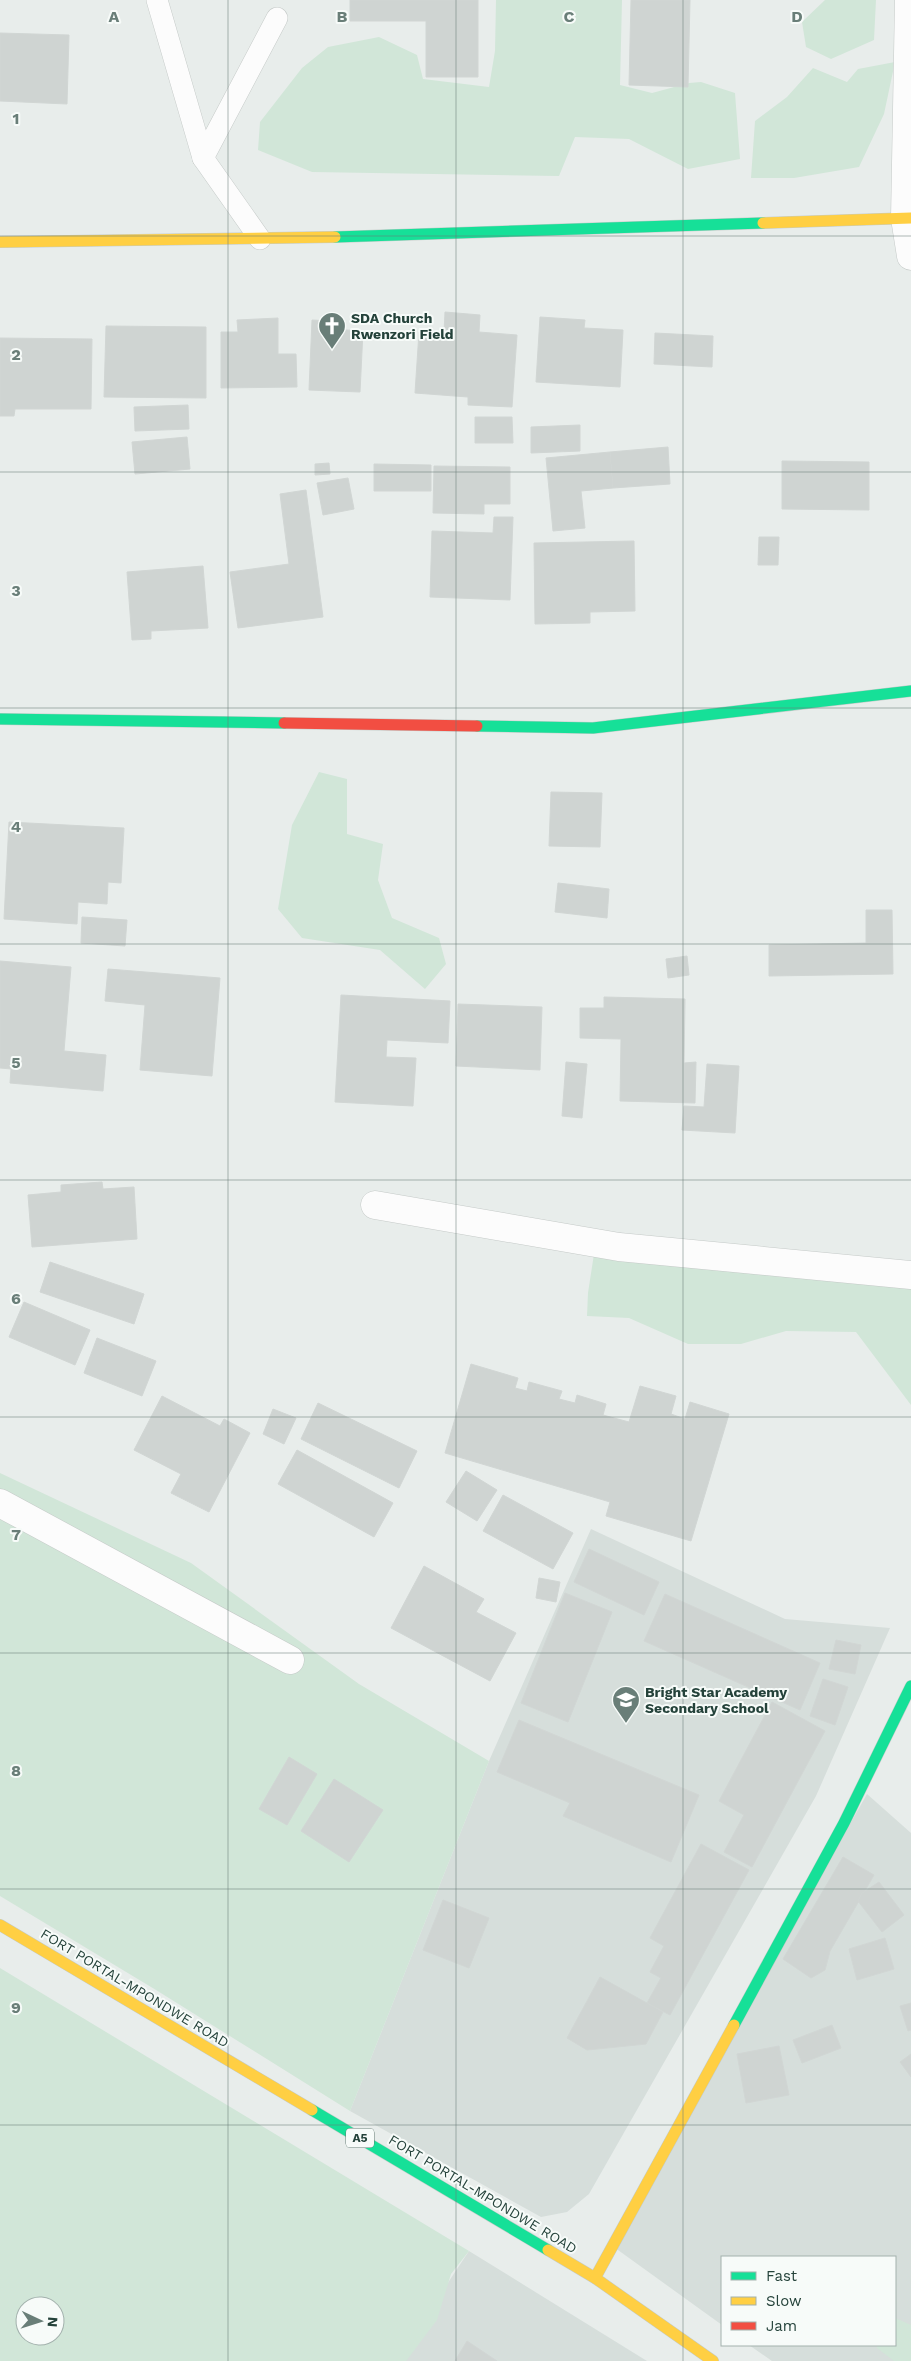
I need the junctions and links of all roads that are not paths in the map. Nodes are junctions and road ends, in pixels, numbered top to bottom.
1 (157, 0) edge
2 (909, 0) edge
3 (276, 18) dead end
4 (203, 158) junction
5 (908, 218) edge
6 (260, 239) junction
7 (0, 242) edge
8 (911, 256) edge
9 (911, 691) edge
10 (0, 719) edge
11 (375, 1204) dead end
12 (911, 1275) edge
13 (0, 1503) edge
14 (290, 1660) dead end
15 (911, 1686) edge
16 (0, 1925) edge
17 (596, 2278) junction
18 (713, 2361) edge

1 - 4 lane
2 - 5 street
3 - 4 lane
4 - 6 lane
5 - 6 main road
5 - 8 street
6 - 7 main road
9 - 10 main road
11 - 12 street
13 - 14 street
15 - 17 main road
16 - 17 main road, FORT PORTAL-MPONDWE ROAD / A5
17 - 18 main road, FORT PORTAL-MPONDWE ROAD / A5

